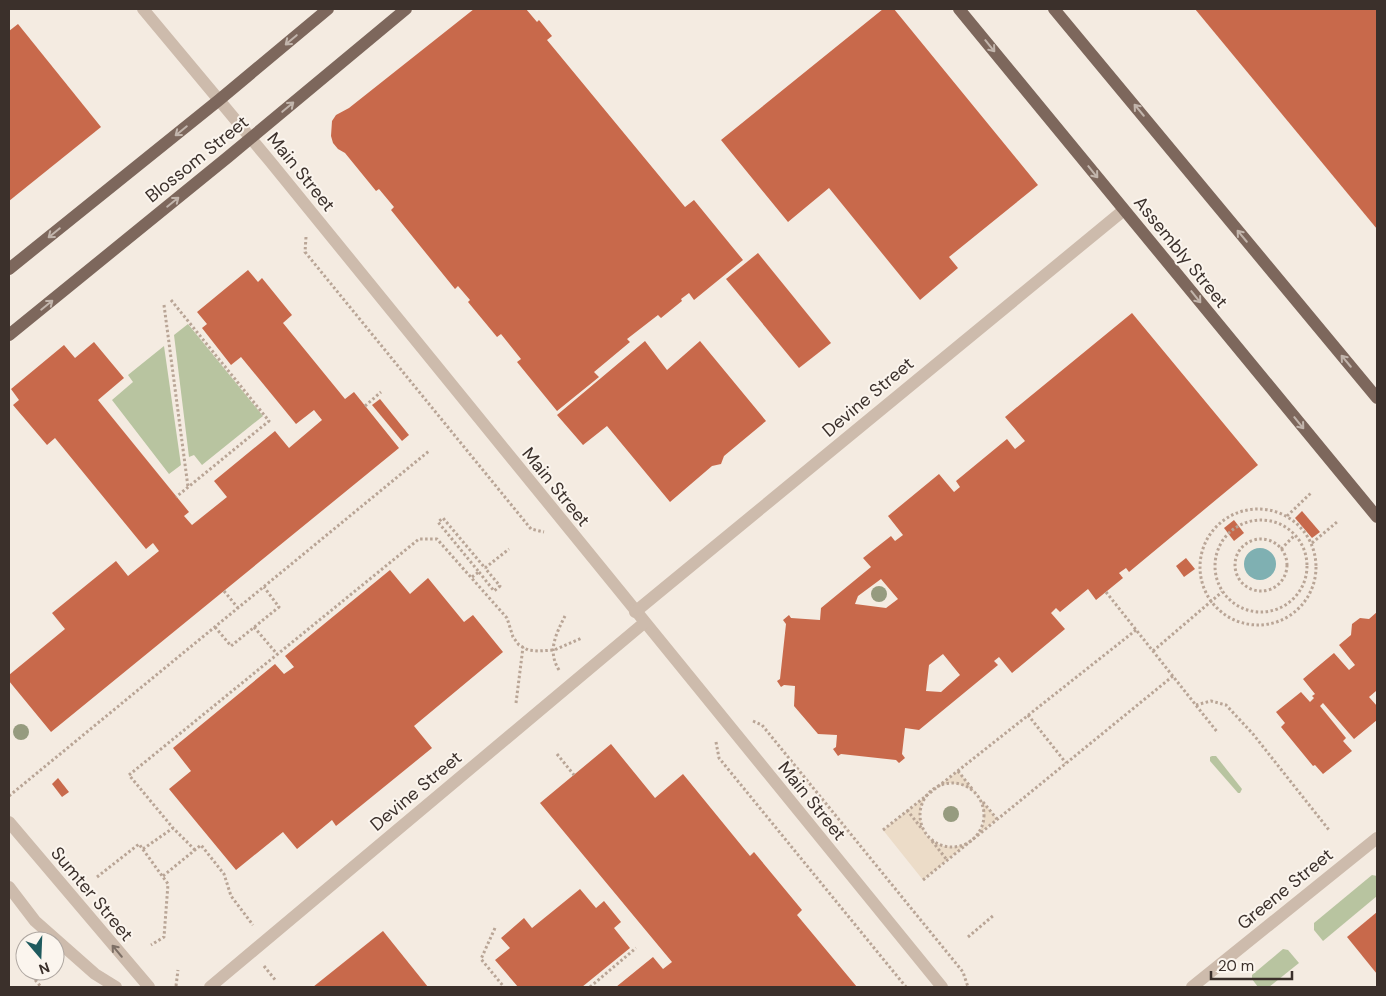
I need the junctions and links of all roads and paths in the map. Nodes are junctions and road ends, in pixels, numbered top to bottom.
1 (143, 9) edge
2 (328, 9) edge
3 (406, 9) edge
4 (958, 9) edge
5 (1054, 9) edge
6 (219, 100) junction
7 (250, 138) junction
8 (308, 209) junction
9 (1124, 210) junction
10 (9, 269) edge
11 (171, 300) dead end
12 (164, 306) dead end
13 (9, 336) edge
14 (381, 392) dead end
15 (1377, 398) edge
16 (365, 406) dead end
17 (429, 451) dead end
18 (188, 487) junction
19 (1312, 492) dead end
20 (176, 497) dead end
21 (1287, 516) junction
22 (1377, 517) edge
23 (1337, 522) dead end
24 (1296, 534) junction
25 (578, 541) junction
26 (1312, 543) junction
27 (509, 548) dead end
28 (1281, 549) junction
29 (486, 568) junction
30 (479, 572) junction
31 (472, 577) junction
32 (264, 587) junction
33 (224, 591) dead end
34 (1106, 592) dead end
35 (1222, 592) junction
36 (1211, 602) junction
37 (238, 608) junction
38 (635, 612) junction
39 (565, 616) dead end
40 (644, 623) junction
41 (215, 627) junction
42 (254, 627) junction
43 (1136, 630) junction
44 (582, 638) dead end
45 (523, 647) junction
46 (552, 650) junction
47 (1153, 651) junction
48 (277, 654) junction
49 (1173, 676) junction
50 (572, 684) junction
51 (1196, 705) junction
52 (1028, 715) junction
53 (744, 718) dead end
54 (1218, 733) dead end
55 (512, 734) junction
56 (715, 739) dead end
57 (557, 754) dead end
58 (1066, 763) junction
59 (958, 770) junction
60 (574, 775) dead end
61 (932, 791) junction
62 (9, 796) edge
63 (978, 796) junction
64 (907, 810) junction
65 (997, 819) junction
66 (9, 822) edge
67 (173, 828) junction
68 (883, 830) dead end
69 (1329, 830) dead end
70 (926, 835) junction
71 (1377, 838) edge
72 (972, 840) junction
73 (143, 850) junction
74 (195, 850) junction
75 (947, 860) junction
76 (163, 876) junction
77 (97, 877) dead end
78 (923, 880) dead end
79 (9, 887) edge
80 (994, 915) dead end
81 (495, 928) dead end
82 (968, 937) dead end
83 (266, 941) junction
84 (151, 945) dead end
85 (636, 948) dead end
86 (178, 970) dead end
87 (176, 986) edge
88 (937, 986) edge
89 (116, 987) edge
90 (149, 987) edge
91 (210, 987) edge
92 (504, 987) edge
93 (590, 987) edge
94 (906, 987) edge
95 (968, 987) edge
96 (1192, 987) edge

1 - 6 street, Main Street
2 -> 6 main road, Blossom Street
7 -> 3 main road, Blossom Street
4 -> 9 main road, Assembly Street
15 -> 5 main road
6 - 7 street, Main Street
6 -> 10 main road, Blossom Street
7 - 8 street, Main Street
13 -> 7 main road, Blossom Street
8 - 25 street, Main Street
8 - 25 path
9 -> 22 main road, Assembly Street
9 - 38 street, Devine Street
11 - 18 path
12 - 18 path
14 - 16 path
17 - 32 path
18 - 20 path
19 - 21 path
21 - 26 path
21 - 36 path
23 - 26 path
24 - 28 path
24 - 35 path
24 - 35 path
25 - 38 street, Main Street
26 - 36 path
27 - 29 path
28 - 28 path
29 - 30 path
29 - 30 path
30 - 31 path
31 - 45 path
31 - 48 path
32 - 37 path
32 - 42 path
33 - 37 path
34 - 43 path
35 - 36 path
36 - 47 path
37 - 41 path
38 - 40 street, Main Street
39 - 46 path
40 - 50 street, Devine Street
40 - 88 street, Main Street
41 - 42 path
41 - 62 path
42 - 48 path
43 - 47 path
43 - 52 path
44 - 46 path
45 - 46 path
45 - 55 path
46 - 50 path
47 - 49 path
48 - 67 path
49 - 51 path
49 - 58 path
50 - 55 street, Devine Street
51 - 54 path
51 - 69 path
52 - 58 path
52 - 59 path
53 - 95 path
55 - 83 street, Devine Street
56 - 94 path
57 - 60 path
58 - 65 path
59 - 61 path
59 - 63 path
61 - 63 path
61 - 64 path
61 - 70 path
63 - 65 path
63 - 72 path
64 - 68 path
64 - 70 path
65 - 72 path
90 -> 66 street, Sumter Street
67 - 73 path
67 - 74 path
70 - 72 path
70 - 75 path
71 - 96 street, Greene Street
72 - 75 path
73 - 76 path
73 - 77 path
74 - 76 path
74 - 83 path
75 - 78 path
76 - 84 path
79 - 89 street
80 - 82 path
81 - 92 path
83 - 91 street, Devine Street
85 - 93 path
86 - 87 path

